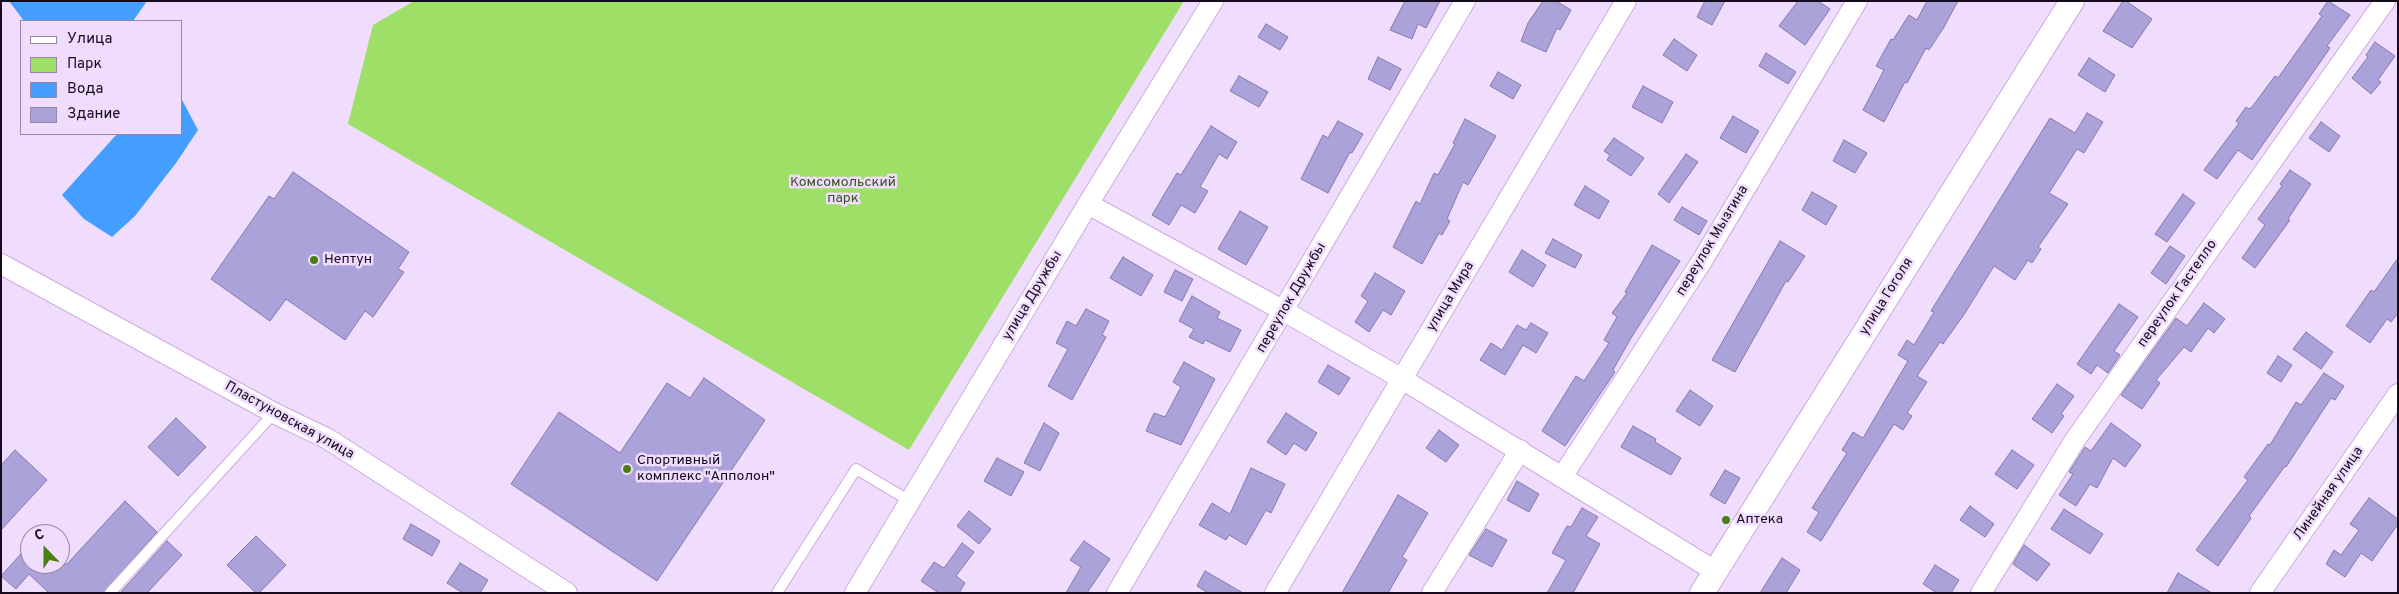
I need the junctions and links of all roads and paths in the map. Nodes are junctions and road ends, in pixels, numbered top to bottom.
1 (1213, 1) edge
2 (1465, 1) edge
3 (1626, 1) edge
4 (1857, 1) edge
5 (2072, 1) edge
6 (2385, 1) edge
7 (1088, 204) junction
8 (1, 264) edge
9 (1284, 311) junction
10 (1402, 379) junction
11 (2398, 394) edge
12 (274, 413) junction
13 (1520, 450) junction
14 (1562, 477) junction
15 (910, 501) junction
16 (1715, 571) junction
17 (538, 586) edge
18 (110, 593) edge
19 (567, 593) edge
20 (777, 593) edge
21 (855, 593) edge
22 (1117, 593) edge
23 (1276, 593) edge
24 (1432, 593) edge
25 (1702, 593) edge
26 (1981, 593) edge
27 (2260, 593) edge

1 - 7 street, улица Дружбы
2 - 9 street, переулок Дружбы
3 - 10 street, улица Мира
4 - 14 street, переулок Мызгина
5 - 16 street, улица Гоголя
6 - 26 street, переулок Гастелло
7 - 9 street
7 - 15 street, улица Дружбы
8 - 12 street, Пластуновская улица
9 - 10 street
9 - 22 street, переулок Дружбы
10 - 13 street
10 - 23 street, улица Мира
11 - 27 street, Линейная улица
12 - 17 street, Пластуновская улица
12 - 18 lane
13 - 14 street
13 - 24 street
14 - 16 street
15 - 20 lane
15 - 21 street, улица Дружбы
16 - 25 street, улица Гоголя
17 - 19 street, Пластуновская улица

